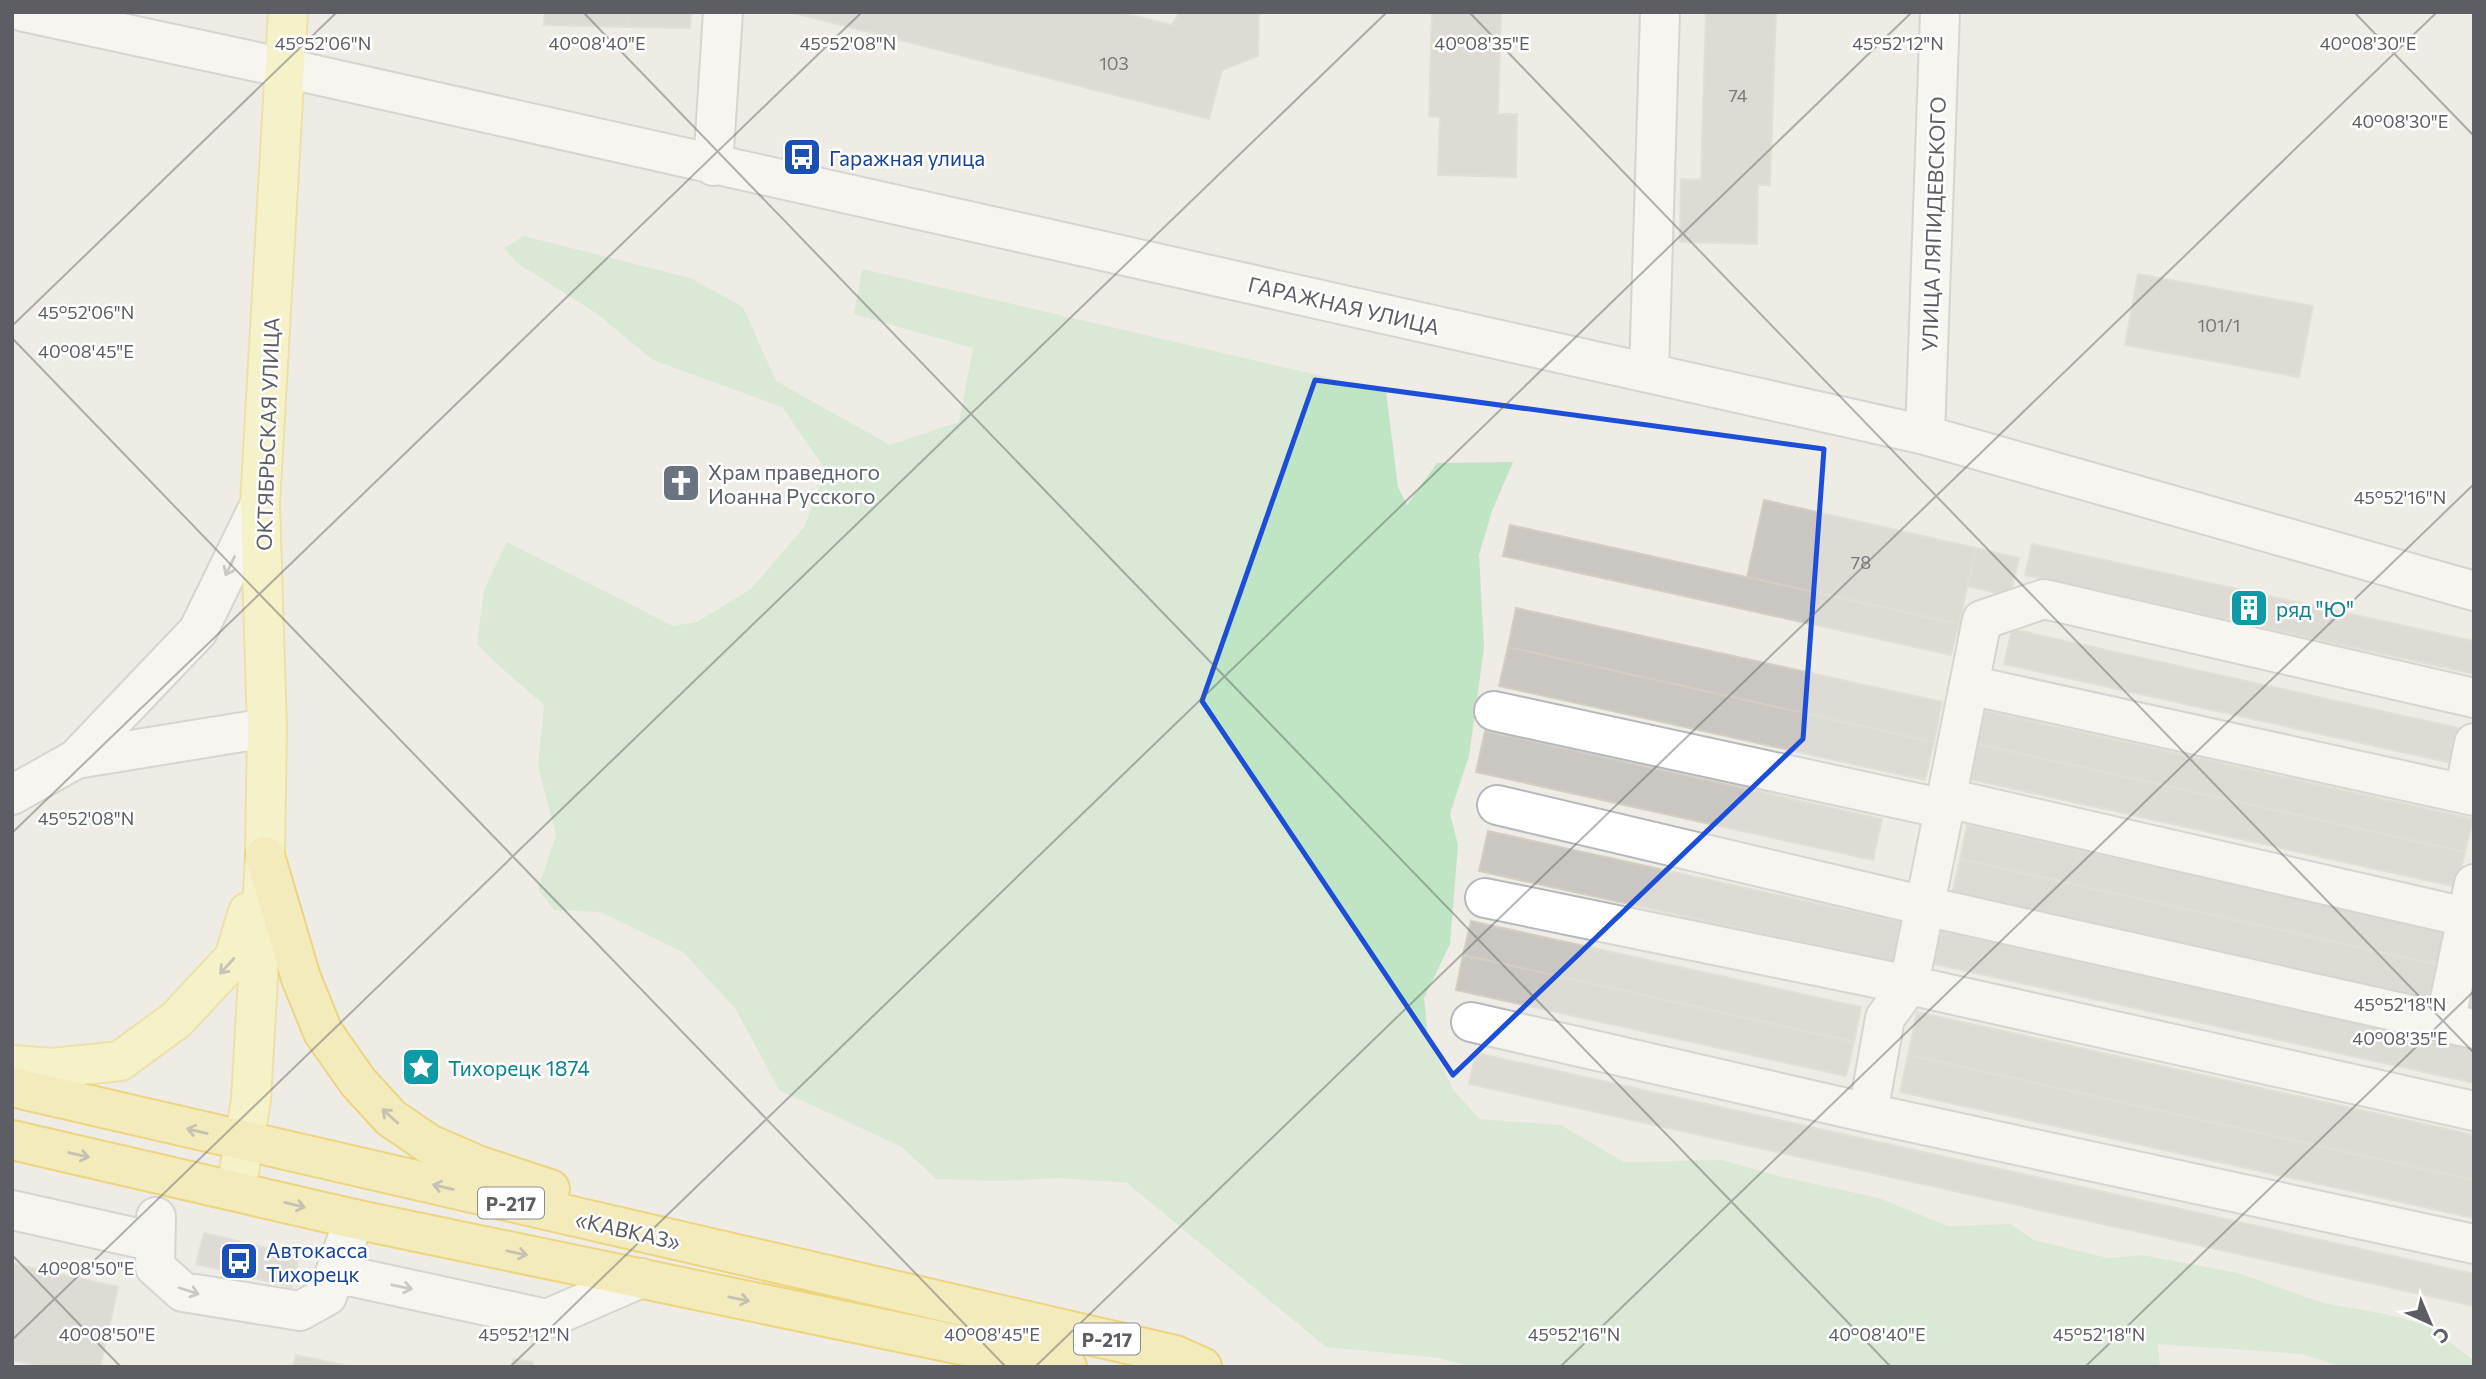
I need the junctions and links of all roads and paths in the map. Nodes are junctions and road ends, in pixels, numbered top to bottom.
1 (24, 12) edge
2 (288, 12) edge
3 (723, 12) edge
4 (1660, 12) edge
5 (1940, 12) edge
6 (174, 30) edge
7 (285, 68) junction
8 (713, 166) junction
9 (1649, 373) junction
10 (1926, 435) junction
11 (260, 505) junction
12 (2474, 591) edge
13 (1969, 685) junction
14 (2474, 698) edge
15 (1494, 710) dead end
16 (267, 728) junction
17 (2474, 743) edge
18 (75, 760) junction
19 (12, 795) edge
20 (2469, 795) edge
21 (1946, 803) junction
22 (1497, 804) dead end
23 (265, 856) junction
24 (1485, 898) dead end
25 (1925, 906) junction
26 (2471, 906) edge
27 (1909, 985) junction
28 (1471, 1022) dead end
29 (2459, 1026) edge
30 (12, 1065) edge
31 (12, 1087) edge
32 (2474, 1111) edge
33 (1868, 1113) junction
34 (12, 1140) edge
35 (244, 1142) junction
36 (236, 1190) junction
37 (12, 1210) edge
38 (354, 1219) junction
39 (2474, 1244) edge
40 (335, 1272) junction
41 (641, 1278) junction
42 (1011, 1317) junction
43 (1063, 1366) edge
44 (1202, 1367) edge

1 - 6 street, ГАРАЖНАЯ УЛИЦА
2 - 7 main road, ОКТЯБРЬСКАЯ УЛИЦА
3 - 8 street
4 - 9 street
5 - 10 street, УЛИЦА ЛЯПИДЕВСКОГО
6 - 7 street, ГАРАЖНАЯ УЛИЦА
7 - 8 street, ГАРАЖНАЯ УЛИЦА
7 - 11 main road, ОКТЯБРЬСКАЯ УЛИЦА
8 - 9 street, ГАРАЖНАЯ УЛИЦА
9 - 10 street, ГАРАЖНАЯ УЛИЦА
10 - 12 street, ГАРАЖНАЯ УЛИЦА
11 - 16 main road, ОКТЯБРЬСКАЯ УЛИЦА
11 -> 18 street
13 - 14 street
13 - 20 street
13 - 21 street
15 - 21 street
16 - 18 street
16 - 23 main road, ОКТЯБРЬСКАЯ УЛИЦА
17 - 20 street
18 - 19 street
21 - 25 street
21 - 26 street
22 - 25 street
23 -> 30 main road
23 - 35 main road
42 -> 23 highway
24 - 27 street
25 - 27 street
25 - 29 street
26 - 29 street
27 - 32 street
27 - 33 street
28 - 33 street
35 -> 31 highway, «КАВКАЗ» / Р-217
33 - 39 street
34 -> 36 highway, «КАВКАЗ» / Р-217
35 - 36 main road
42 -> 35 highway, «КАВКАЗ» / Р-217
36 -> 38 highway, «КАВКАЗ» / Р-217
37 -> 40 street
38 - 40 street
38 -> 41 highway, «КАВКАЗ» / Р-217
40 -> 41 street
41 -> 43 highway, «КАВКАЗ» / Р-217
42 - 44 highway, «КАВКАЗ» / Р-217

